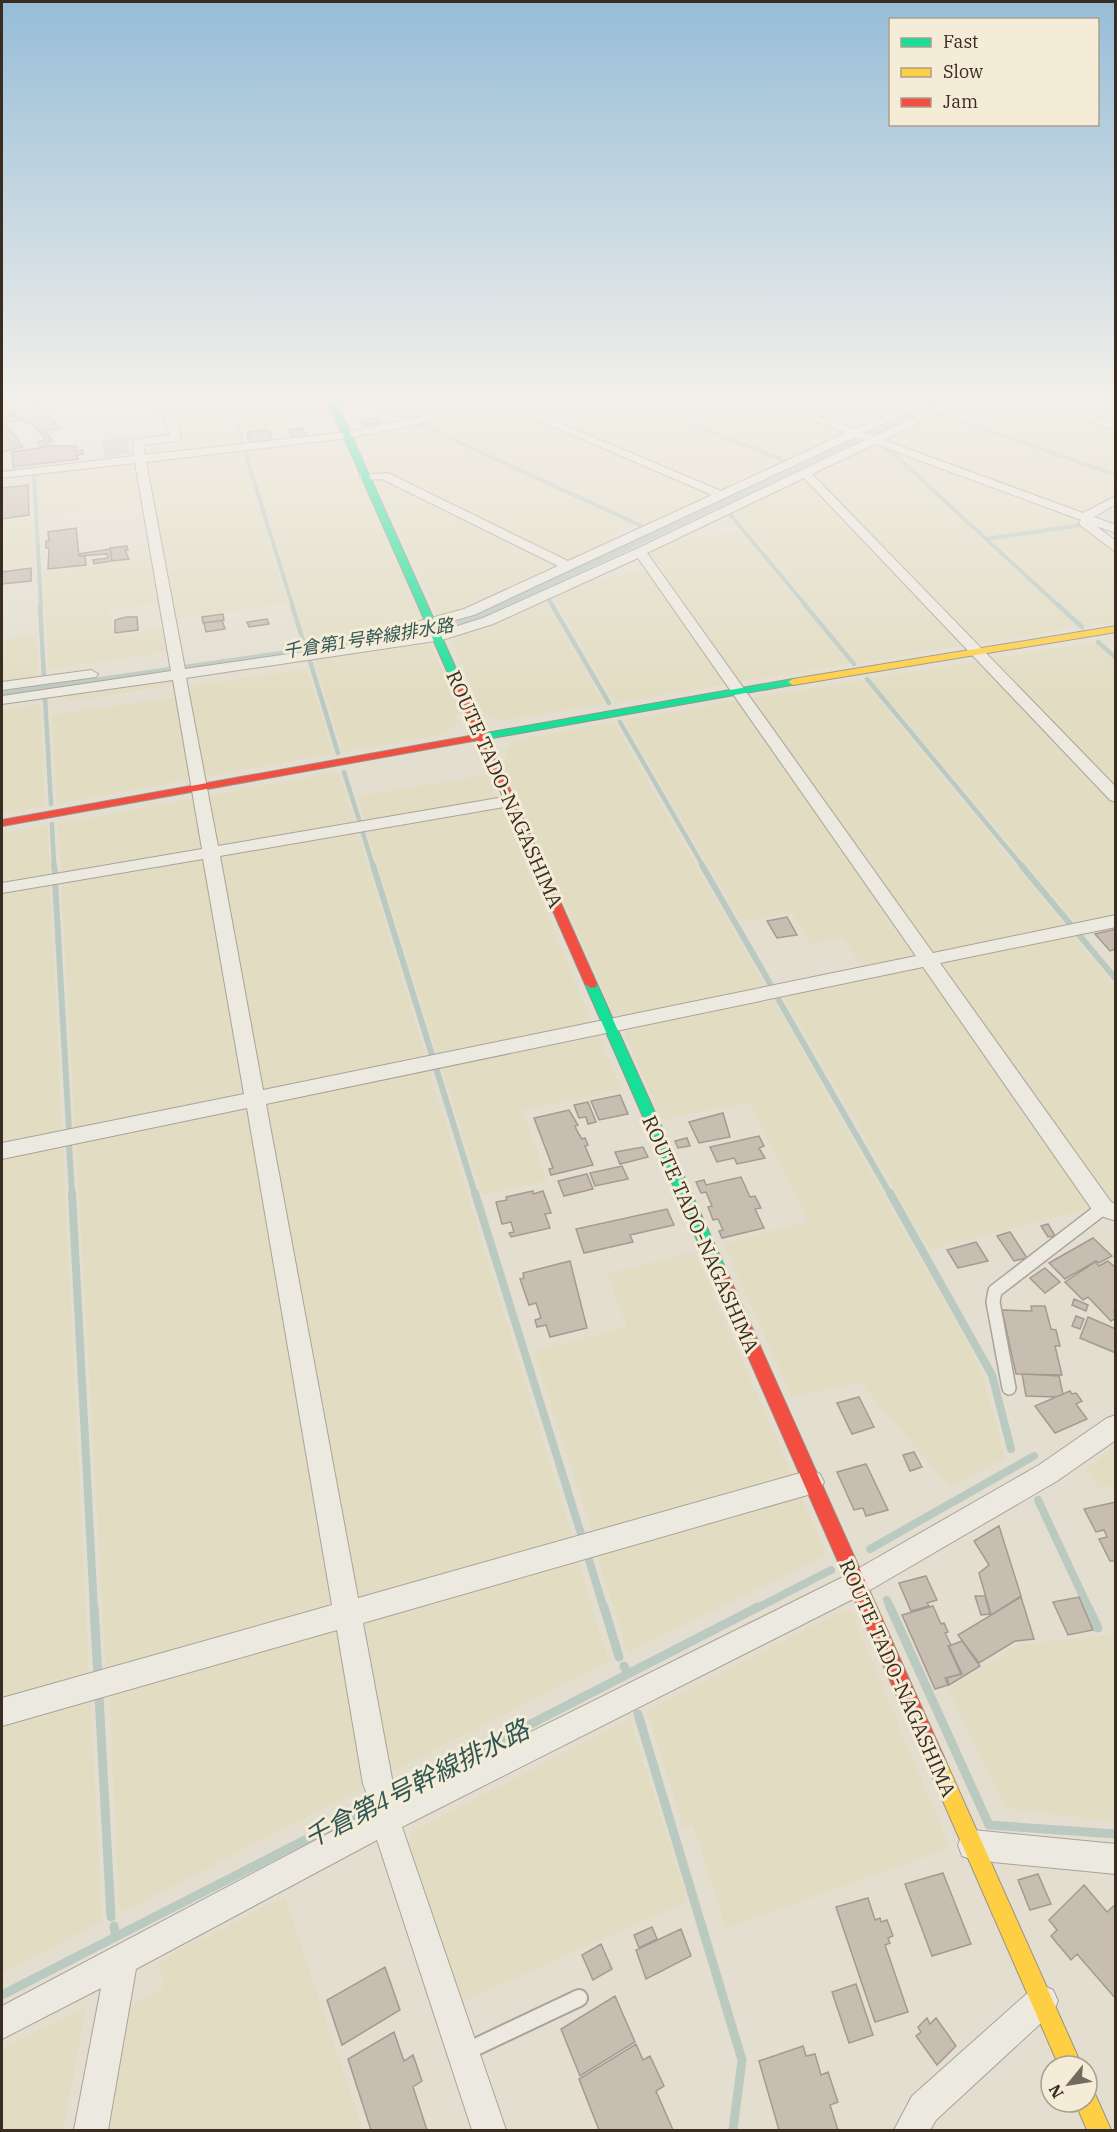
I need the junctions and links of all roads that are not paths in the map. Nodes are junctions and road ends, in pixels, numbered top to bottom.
1 (148, 500) edge
2 (376, 500) edge
3 (436, 500) edge
4 (710, 500) edge
5 (748, 500) edge
6 (831, 500) edge
7 (1037, 500) edge
8 (1113, 500) edge
9 (1084, 518) junction
10 (1116, 529) edge
11 (1116, 548) edge
12 (640, 552) junction
13 (568, 566) junction
14 (1116, 629) edge
15 (434, 630) junction
16 (976, 652) junction
17 (179, 668) junction
18 (2, 686) edge
19 (738, 691) junction
20 (2, 700) edge
21 (482, 738) junction
22 (200, 788) junction
23 (1116, 798) edge
24 (510, 801) junction
25 (2, 823) edge
26 (212, 852) junction
27 (2, 888) edge
28 (1116, 921) edge
29 (927, 959) junction
30 (609, 1026) junction
31 (256, 1099) junction
32 (2, 1151) edge
33 (1109, 1210) edge
34 (1009, 1388) dead end
35 (1116, 1426) edge
36 (811, 1482) junction
37 (856, 1584) junction
38 (348, 1613) junction
39 (2, 1712) edge
40 (385, 1808) junction
41 (973, 1845) junction
42 (1116, 1859) edge
43 (122, 1959) junction
44 (579, 1998) dead end
45 (1042, 2001) junction
46 (2, 2023) edge
47 (463, 2053) junction
48 (1066, 2054) edge
49 (1092, 2114) edge
50 (91, 2130) edge
51 (489, 2130) edge
52 (911, 2130) edge
53 (1099, 2130) edge

1 - 17 street
2 - 15 main road, ROUTE TADO-NAGASHIMA
3 - 13 street
4 - 13 street
5 - 12 street
6 - 16 street
7 - 9 street
8 - 9 street
9 - 10 street
9 - 11 street
12 - 15 street
12 - 19 street
13 - 15 street
14 - 16 main road
15 - 17 street
15 - 21 main road, ROUTE TADO-NAGASHIMA
16 - 19 main road
16 - 23 street
17 - 18 street
17 - 20 street
17 - 22 street
19 - 21 main road
19 - 29 street
21 - 22 main road
21 - 24 main road, ROUTE TADO-NAGASHIMA
22 - 25 main road
22 - 26 street
24 - 26 street
24 - 30 main road, ROUTE TADO-NAGASHIMA
26 - 27 street
26 - 31 street
28 - 29 street
29 - 30 street
29 - 33 street
30 - 31 street
30 - 36 main road, ROUTE TADO-NAGASHIMA
31 - 32 street
31 - 38 street
33 - 34 lane
35 - 37 street
36 - 37 main road, ROUTE TADO-NAGASHIMA
36 - 38 street
37 - 40 street
37 - 41 main road, ROUTE TADO-NAGASHIMA
38 - 39 street
38 - 40 street
40 - 43 street
40 - 47 street
41 - 42 street
41 - 45 main road, ROUTE TADO-NAGASHIMA
43 - 46 street
43 - 50 street
44 - 47 lane
45 - 48 main road, ROUTE TADO-NAGASHIMA
45 - 52 street
47 - 51 street
49 - 53 main road

